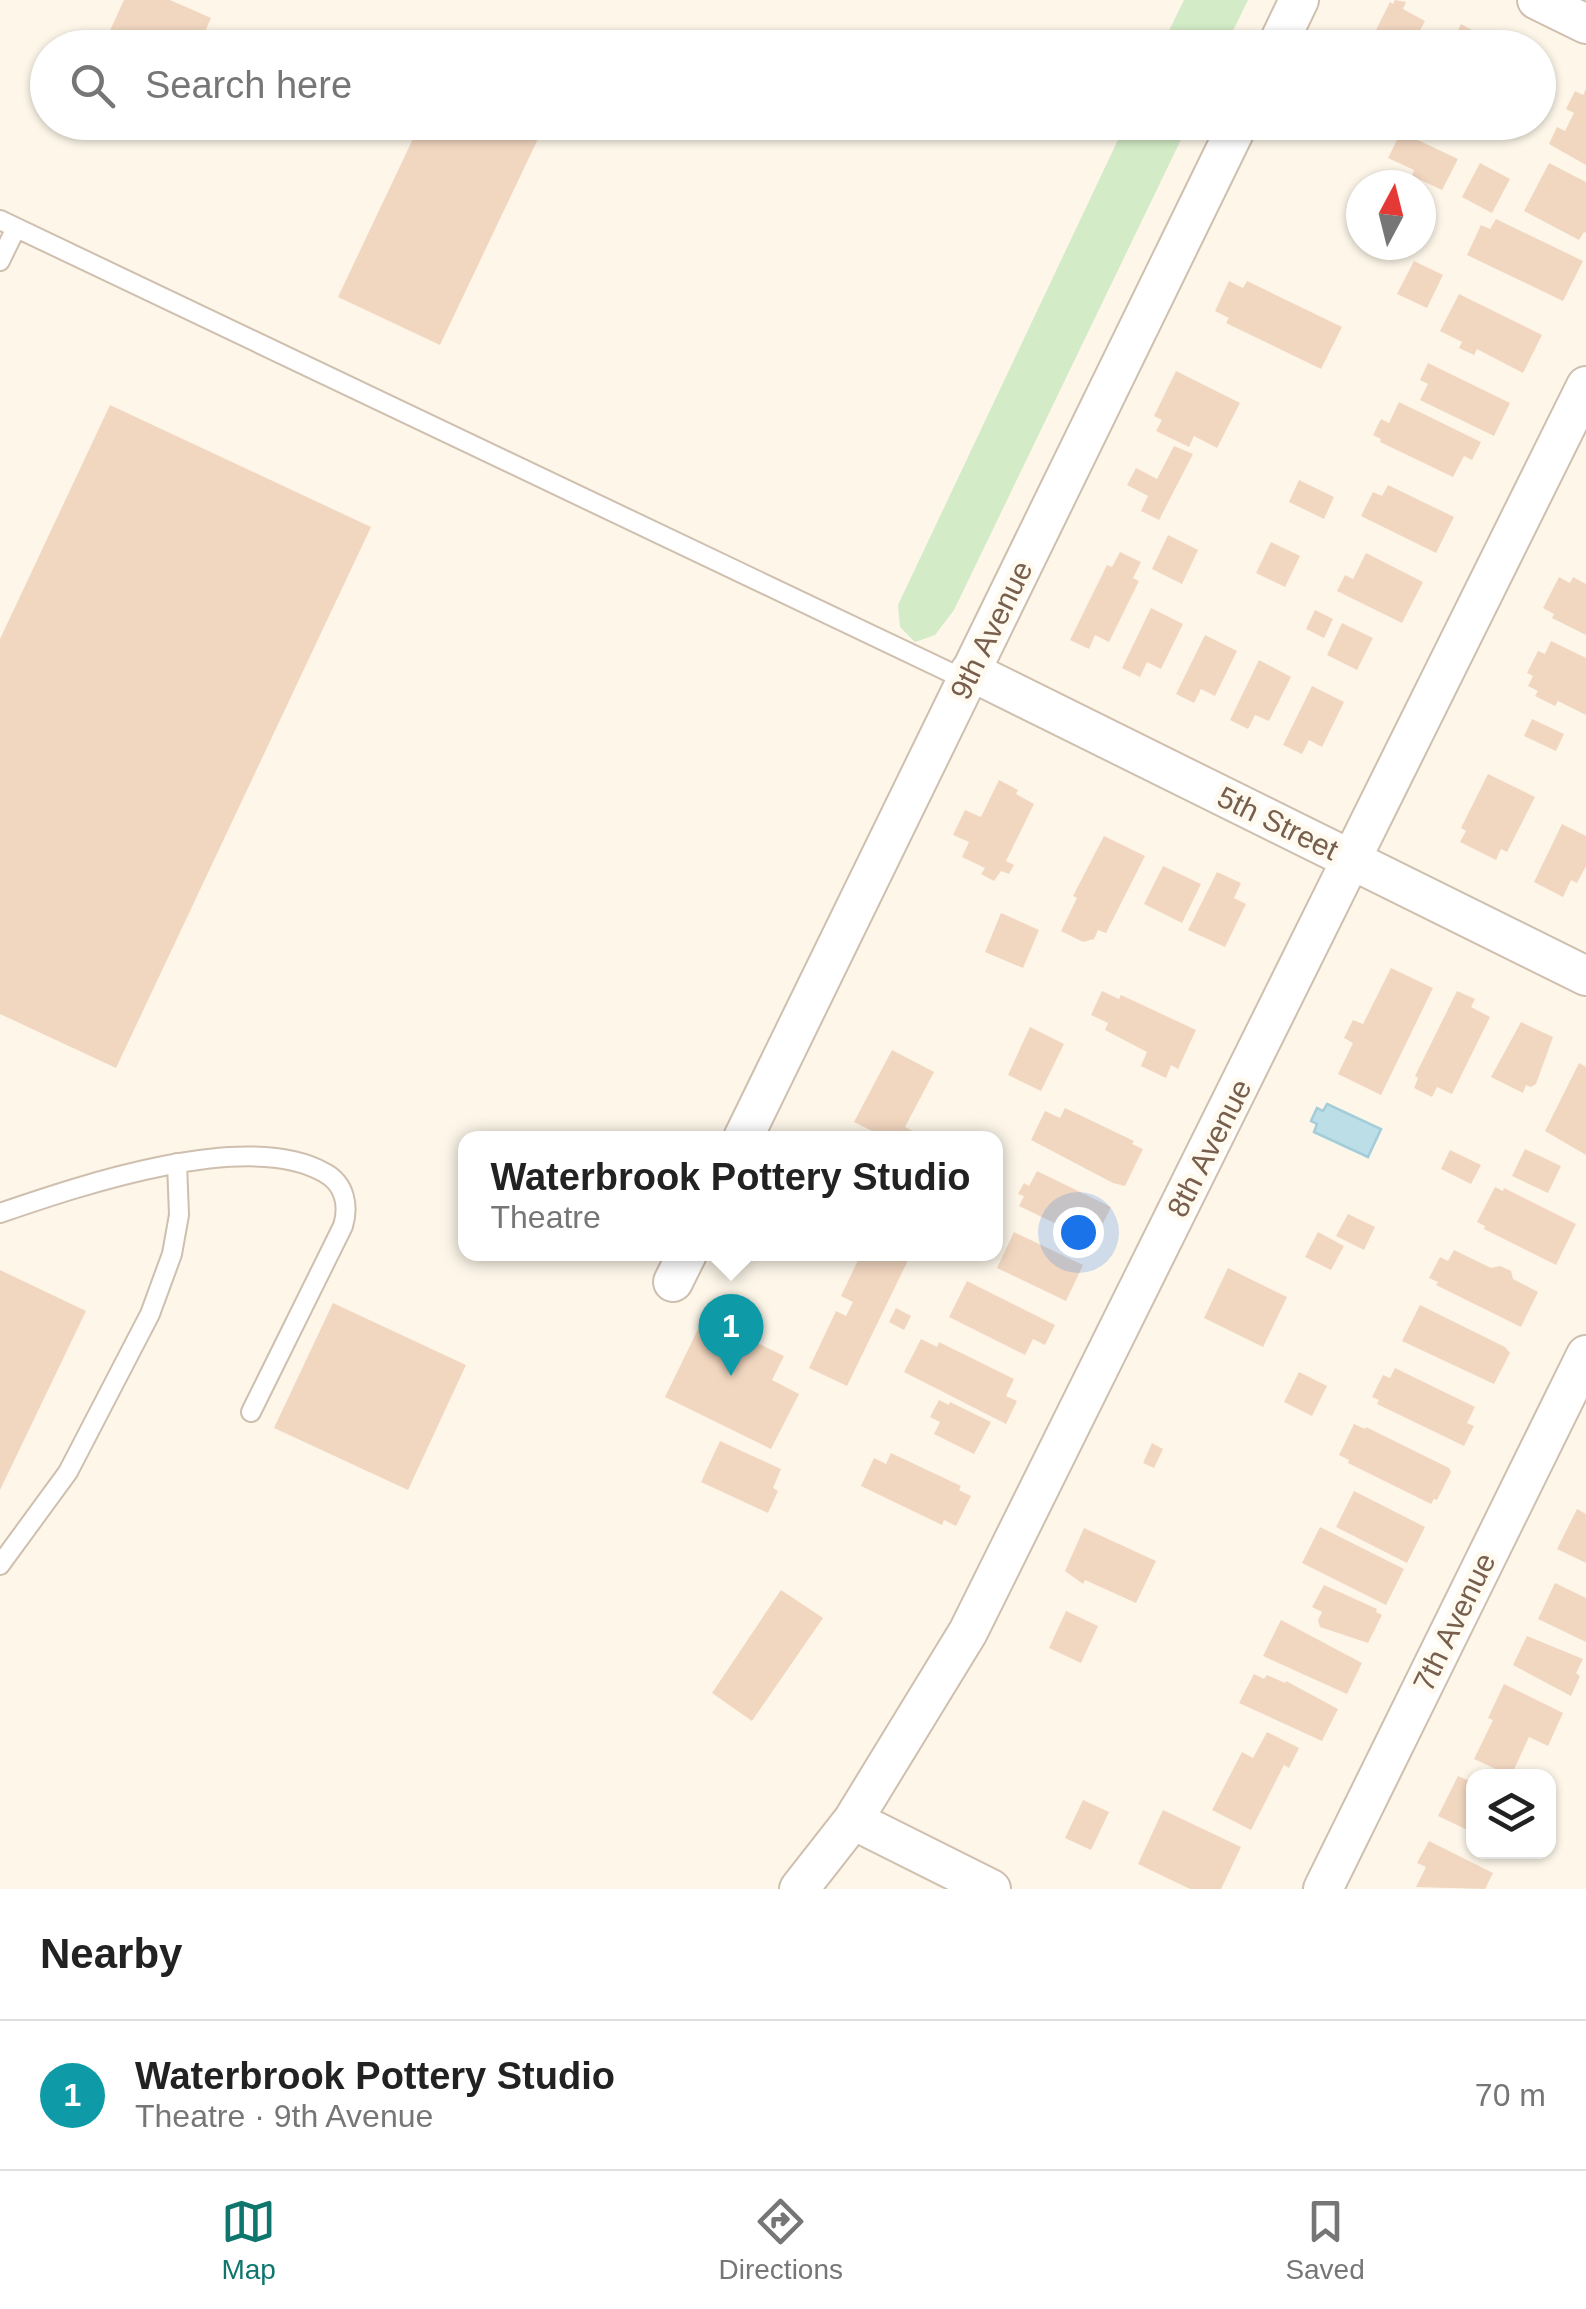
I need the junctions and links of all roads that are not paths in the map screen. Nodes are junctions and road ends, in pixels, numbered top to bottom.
1 (1299, 0) edge
2 (1538, 0) edge
3 (1586, 24) edge
4 (1285, 30) edge
5 (1230, 140) edge
6 (8, 224) edge
7 (0, 261) edge
8 (1586, 386) edge
9 (968, 676) junction
10 (1354, 860) junction
11 (1586, 976) edge
12 (746, 1131) edge
13 (178, 1164) junction
14 (0, 1213) edge
15 (1586, 1356) edge
16 (251, 1412) dead end
17 (0, 1565) edge
18 (854, 1820) junction
19 (798, 1889) edge
20 (991, 1889) edge
21 (1323, 1889) edge

1 - 4 street
2 - 3 street
5 - 9 street, 9th Avenue
6 - 7 lane
6 - 9 lane
8 - 10 street, 8th Avenue
9 - 10 street, 5th Street
9 - 12 street, 9th Avenue
10 - 11 street, 5th Street
10 - 18 street, 8th Avenue
13 - 14 lane
13 - 16 lane
13 - 17 lane
15 - 21 street, 7th Avenue
18 - 19 street, 8th Avenue
18 - 20 street

